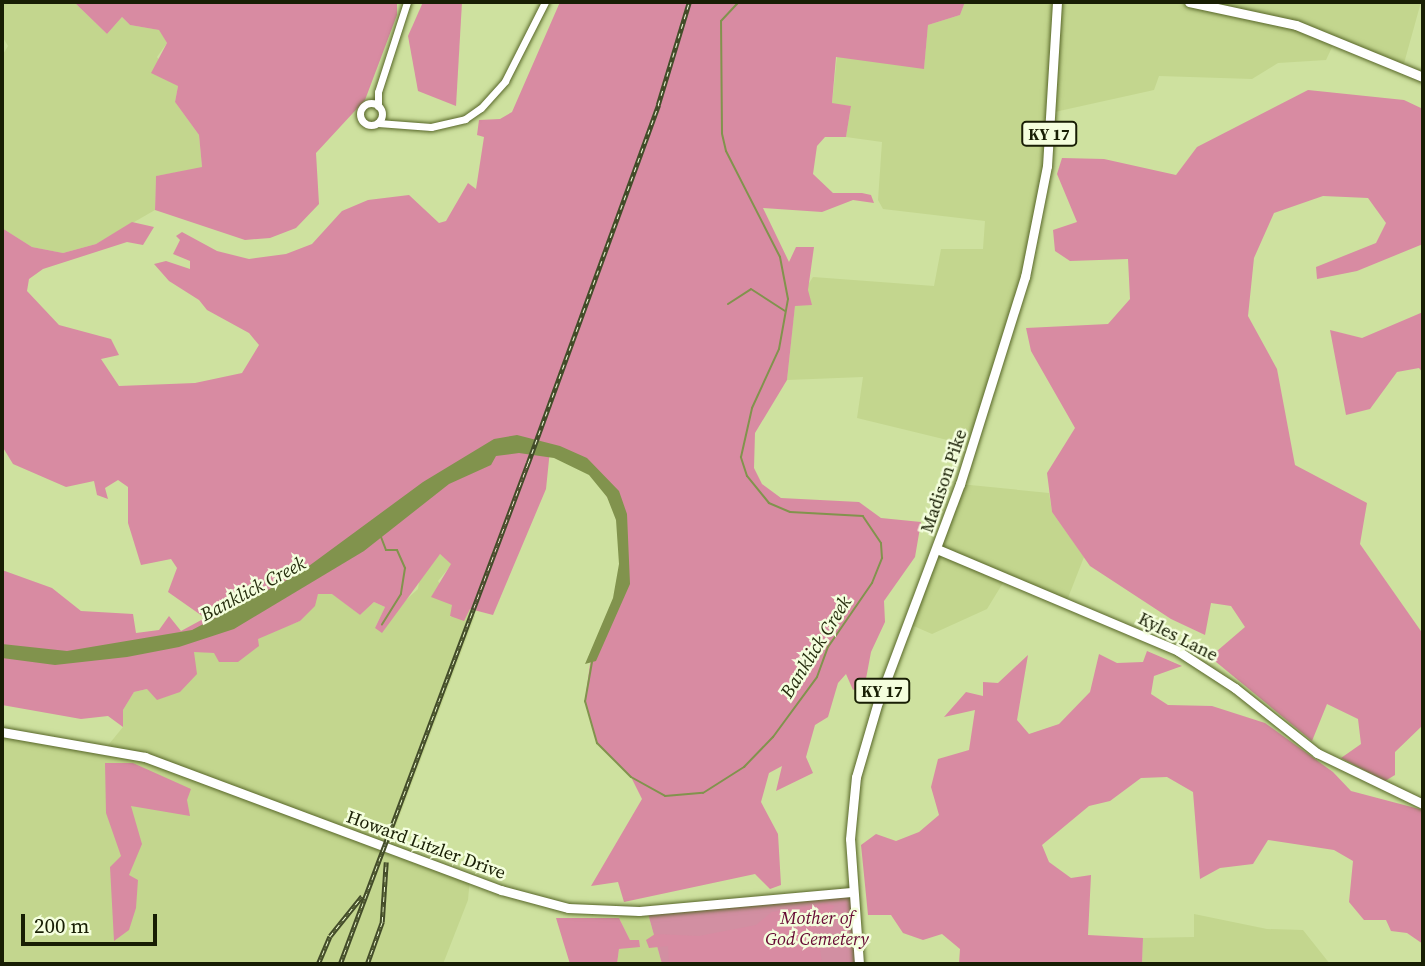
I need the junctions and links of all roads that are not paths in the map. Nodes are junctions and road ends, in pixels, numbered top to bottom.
1 (407, 2) edge
2 (545, 2) edge
3 (1057, 2) edge
4 (1189, 2) edge
5 (1423, 77) edge
6 (378, 92) junction
7 (367, 104) junction
8 (380, 110) junction
9 (395, 122) junction
10 (377, 123) junction
11 (937, 549) junction
12 (2, 732) edge
13 (1423, 804) edge
14 (851, 892) junction
15 (859, 964) edge

1 - 6 street
2 - 9 street
3 - 11 main road, Madison Pike / KY 17
4 - 5 main road
6 - 7 street
6 - 8 street
7 - 8 street
7 - 10 street
8 - 9 street
8 - 10 street
9 - 10 street
11 - 13 main road, Kyles Lane
11 - 14 main road, Madison Pike / KY 17
12 - 14 main road, Howard Litzler Drive
14 - 15 main road, Madison Pike / KY 17

